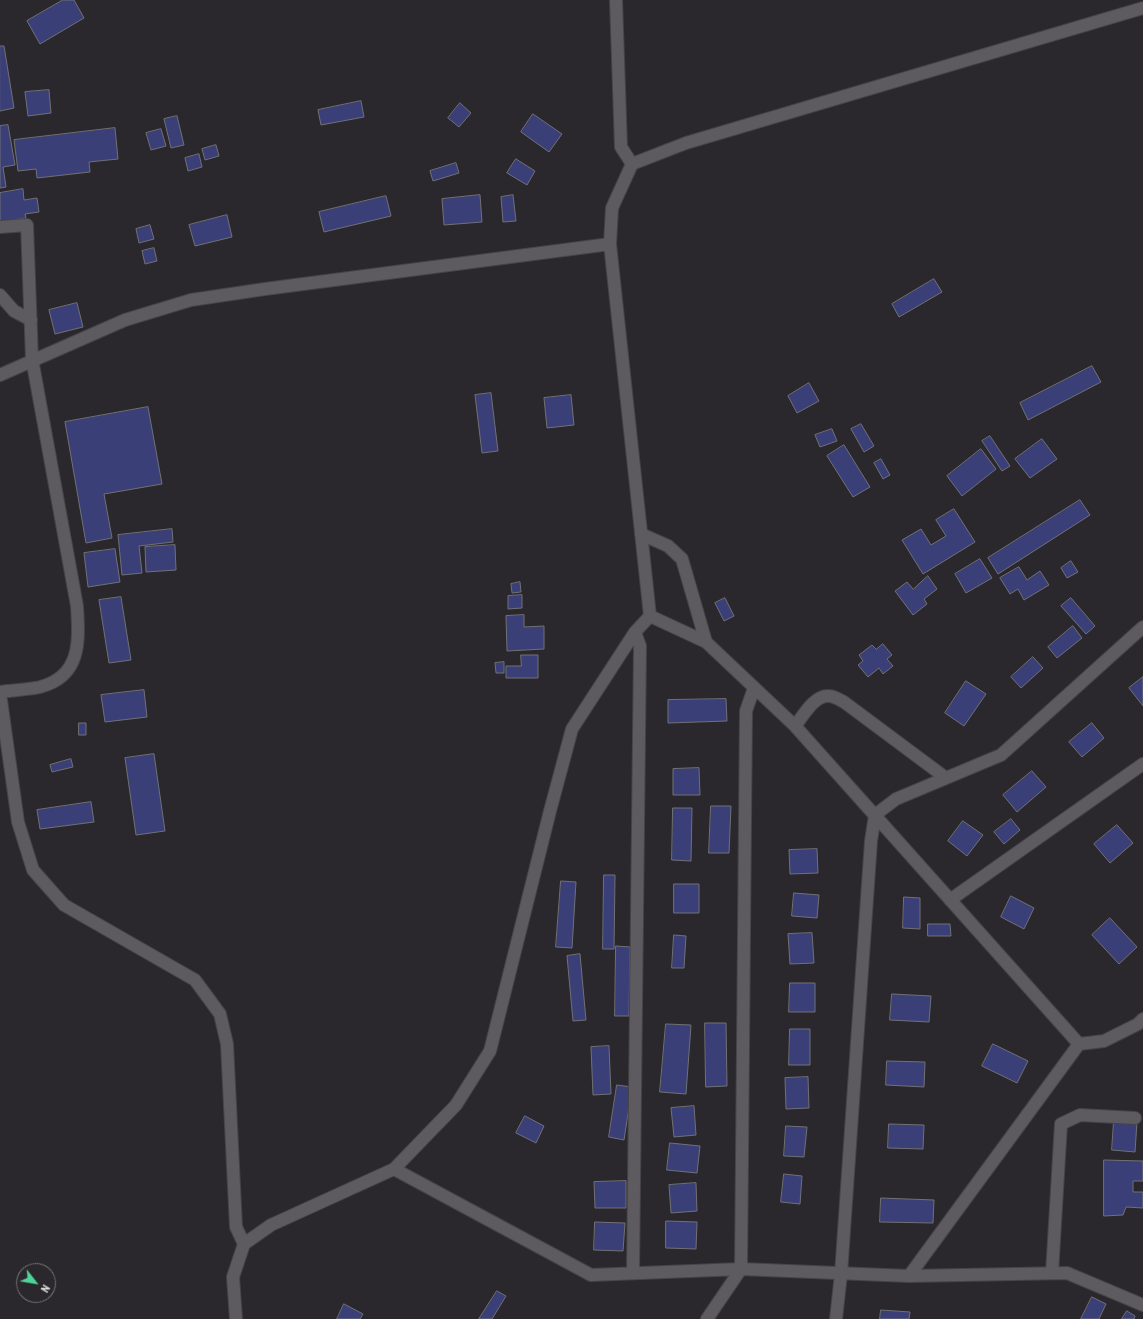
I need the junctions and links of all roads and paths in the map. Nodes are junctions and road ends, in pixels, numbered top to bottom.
1 (616, 0) edge
2 (1143, 8) edge
3 (632, 164) junction
4 (0, 227) edge
5 (610, 244) junction
6 (0, 295) edge
7 (31, 320) junction
8 (32, 359) junction
9 (0, 375) edge
10 (641, 534) junction
11 (650, 616) junction
12 (1143, 627) edge
13 (635, 632) junction
14 (706, 642) junction
15 (754, 688) junction
16 (0, 692) edge
17 (795, 726) junction
18 (1143, 764) edge
19 (946, 778) junction
20 (875, 815) junction
21 (950, 900) junction
22 (1143, 1019) edge
23 (1079, 1044) junction
24 (1135, 1118) dead end
25 (394, 1169) junction
26 (244, 1244) junction
27 (741, 1269) junction
28 (632, 1273) junction
29 (1052, 1273) junction
30 (841, 1274) junction
31 (909, 1276) junction
32 (1143, 1305) edge
33 (236, 1319) edge
34 (707, 1319) edge
35 (836, 1319) edge

1 - 3 street
2 - 3 street
3 - 5 street
4 - 7 street
5 - 8 street
5 - 10 street
6 - 7 street
7 - 8 street
8 - 9 street
8 - 16 street
10 - 11 street
10 - 14 street
11 - 13 street
11 - 14 street
12 - 19 street
13 - 25 street
13 - 28 street
14 - 15 street
15 - 17 street
15 - 27 street
16 - 26 street
17 - 19 street
17 - 20 street
18 - 21 street
19 - 20 street
20 - 21 street
20 - 30 street
21 - 23 street
22 - 23 street
23 - 31 street
24 - 29 street
25 - 26 street
25 - 28 street
26 - 33 street
27 - 28 street
27 - 30 street
27 - 34 street
29 - 31 street
29 - 32 street
30 - 31 street
30 - 35 street

